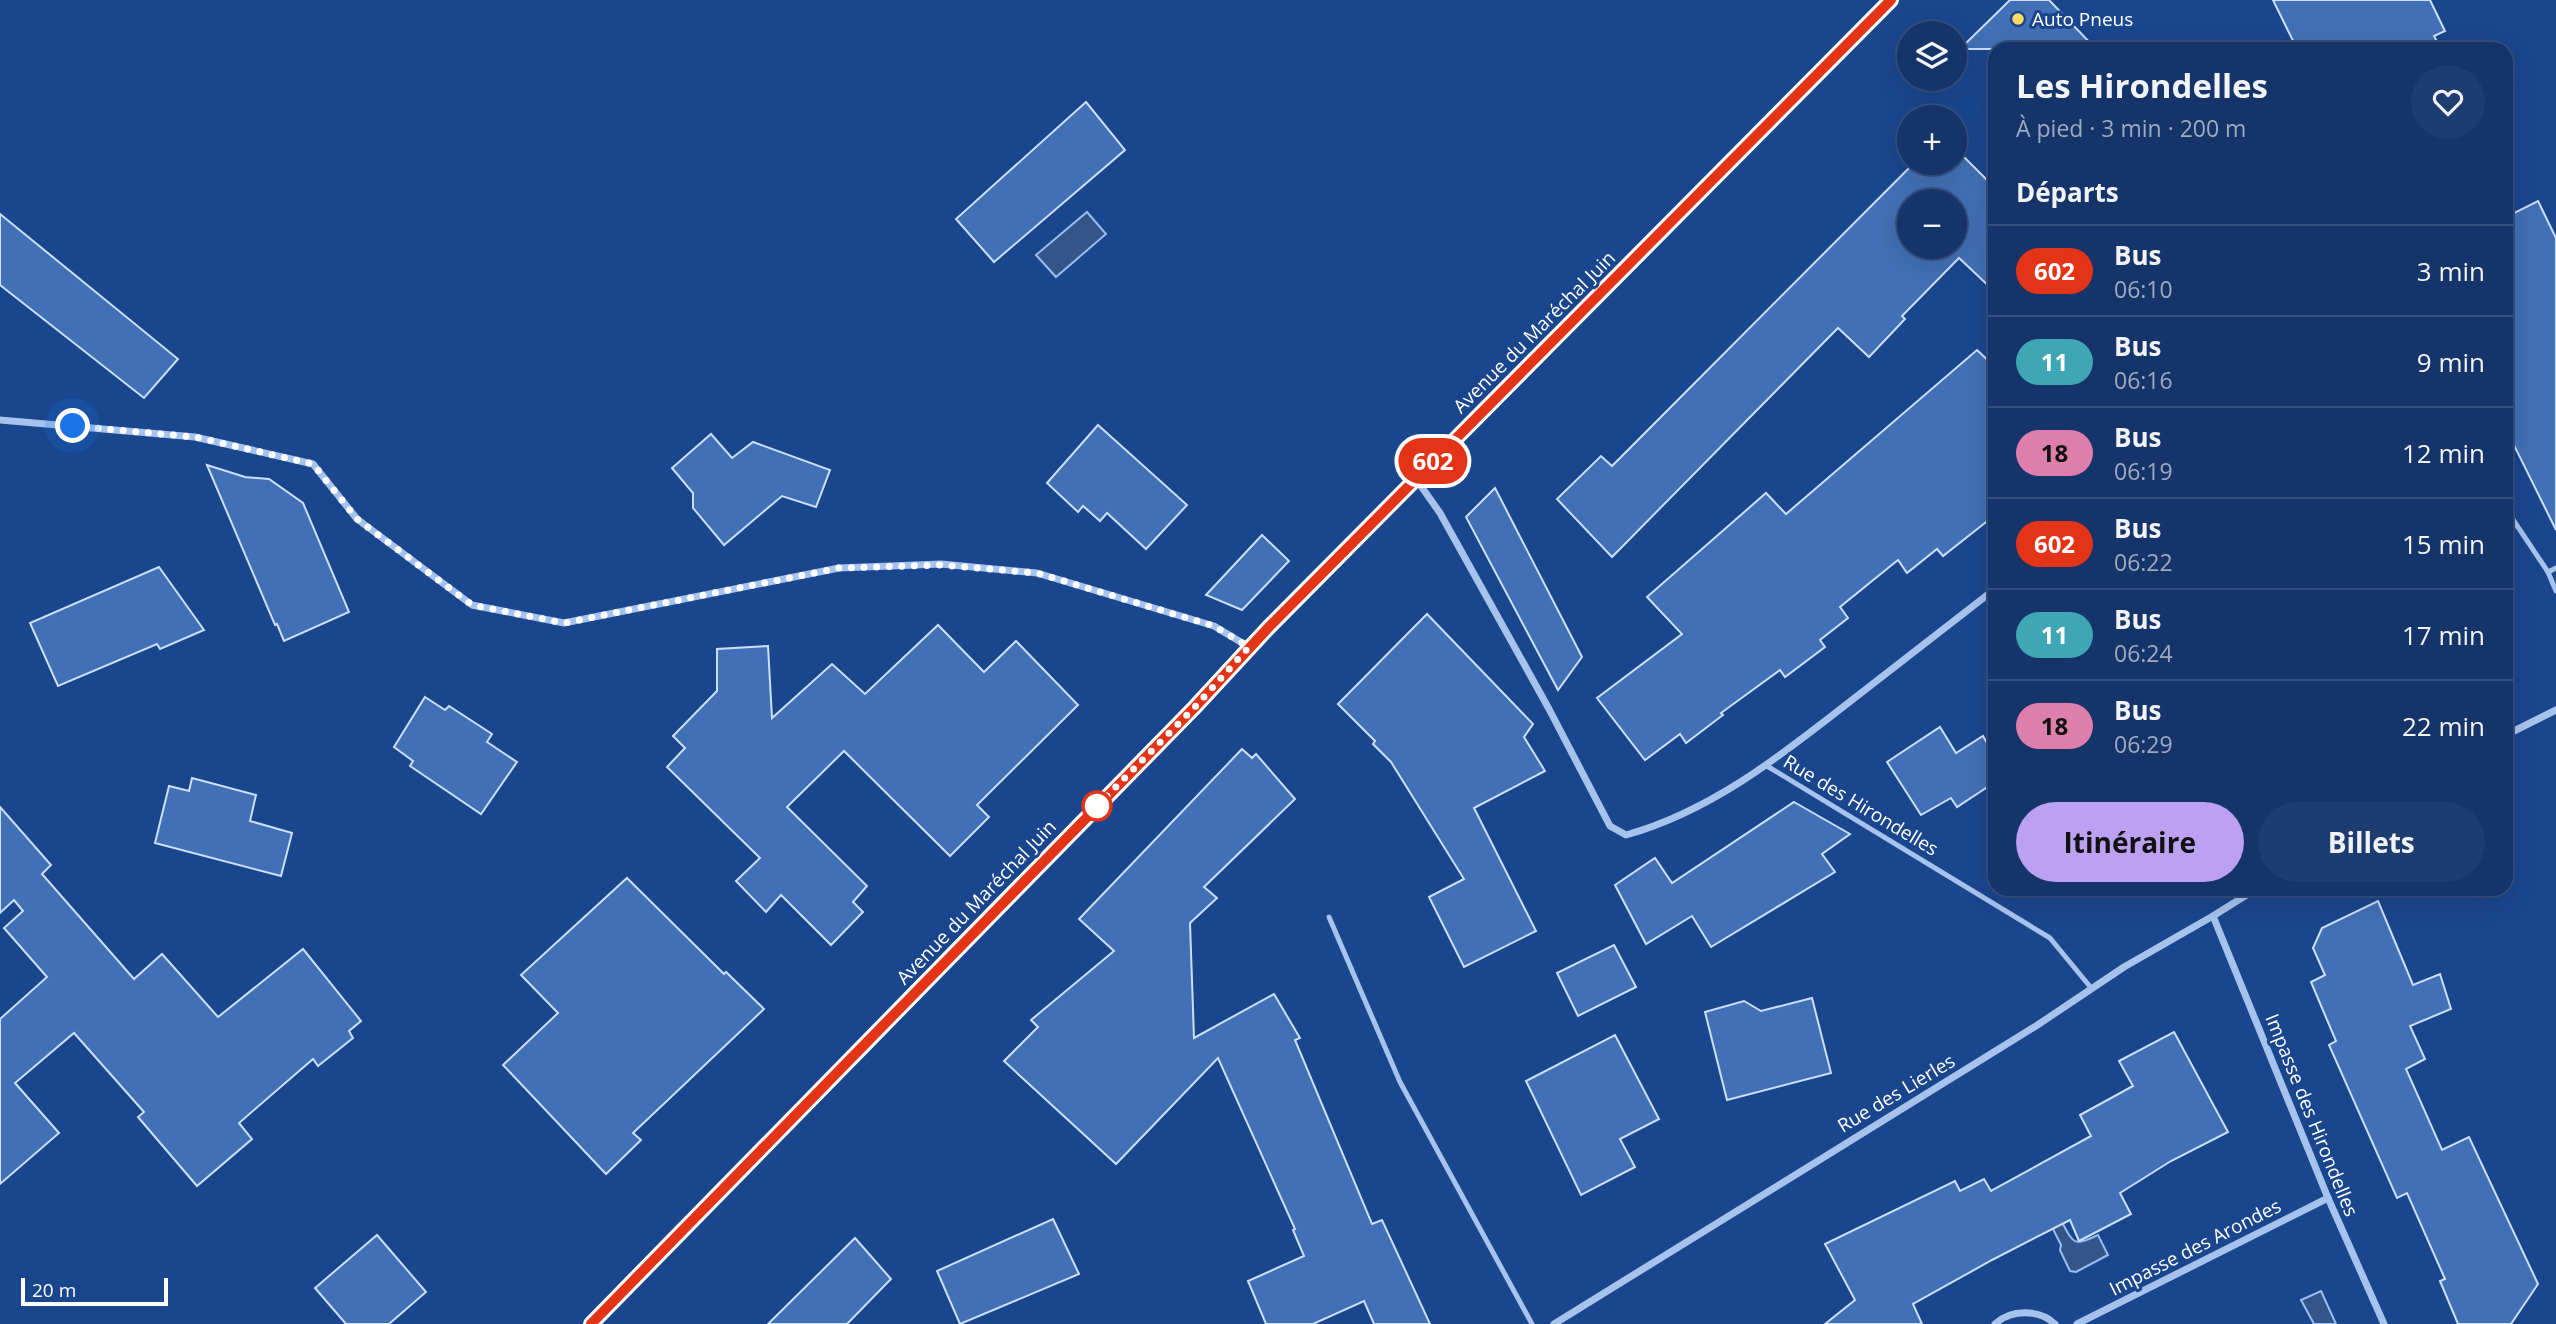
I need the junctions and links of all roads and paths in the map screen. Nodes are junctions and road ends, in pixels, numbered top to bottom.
1 (1891, 0) edge
2 (0, 420) edge
3 (1416, 479) junction
4 (2513, 519) edge
5 (2556, 568) edge
6 (2549, 572) junction
7 (2556, 591) edge
8 (1988, 594) edge
9 (1249, 647) junction
10 (2556, 709) edge
11 (2513, 731) edge
12 (1767, 766) junction
13 (2245, 896) edge
14 (2213, 916) junction
15 (1329, 917) dead end
16 (2092, 989) junction
17 (2328, 1198) junction
18 (590, 1324) edge
19 (1532, 1324) edge
20 (1554, 1324) edge
21 (1996, 1324) edge
22 (2055, 1324) edge
23 (2077, 1324) edge
24 (2384, 1324) edge

1 - 3 main road, Avenue du Maréchal Juin
2 - 9 street
3 - 9 main road, Avenue du Maréchal Juin
3 - 12 street, Rue des Hirondelles
4 - 6 lane
5 - 6 lane
6 - 7 lane
8 - 12 street
9 - 18 main road, Avenue du Maréchal Juin
10 - 11 street
12 - 16 lane, Rue des Hirondelles
13 - 14 street, Rue des Lierles
14 - 16 street, Rue des Lierles
14 - 17 street, Impasse des Hirondelles
15 - 19 lane
16 - 20 street, Rue des Lierles
17 - 23 street, Impasse des Arondes
17 - 24 street, Impasse des Hirondelles
21 - 22 street

